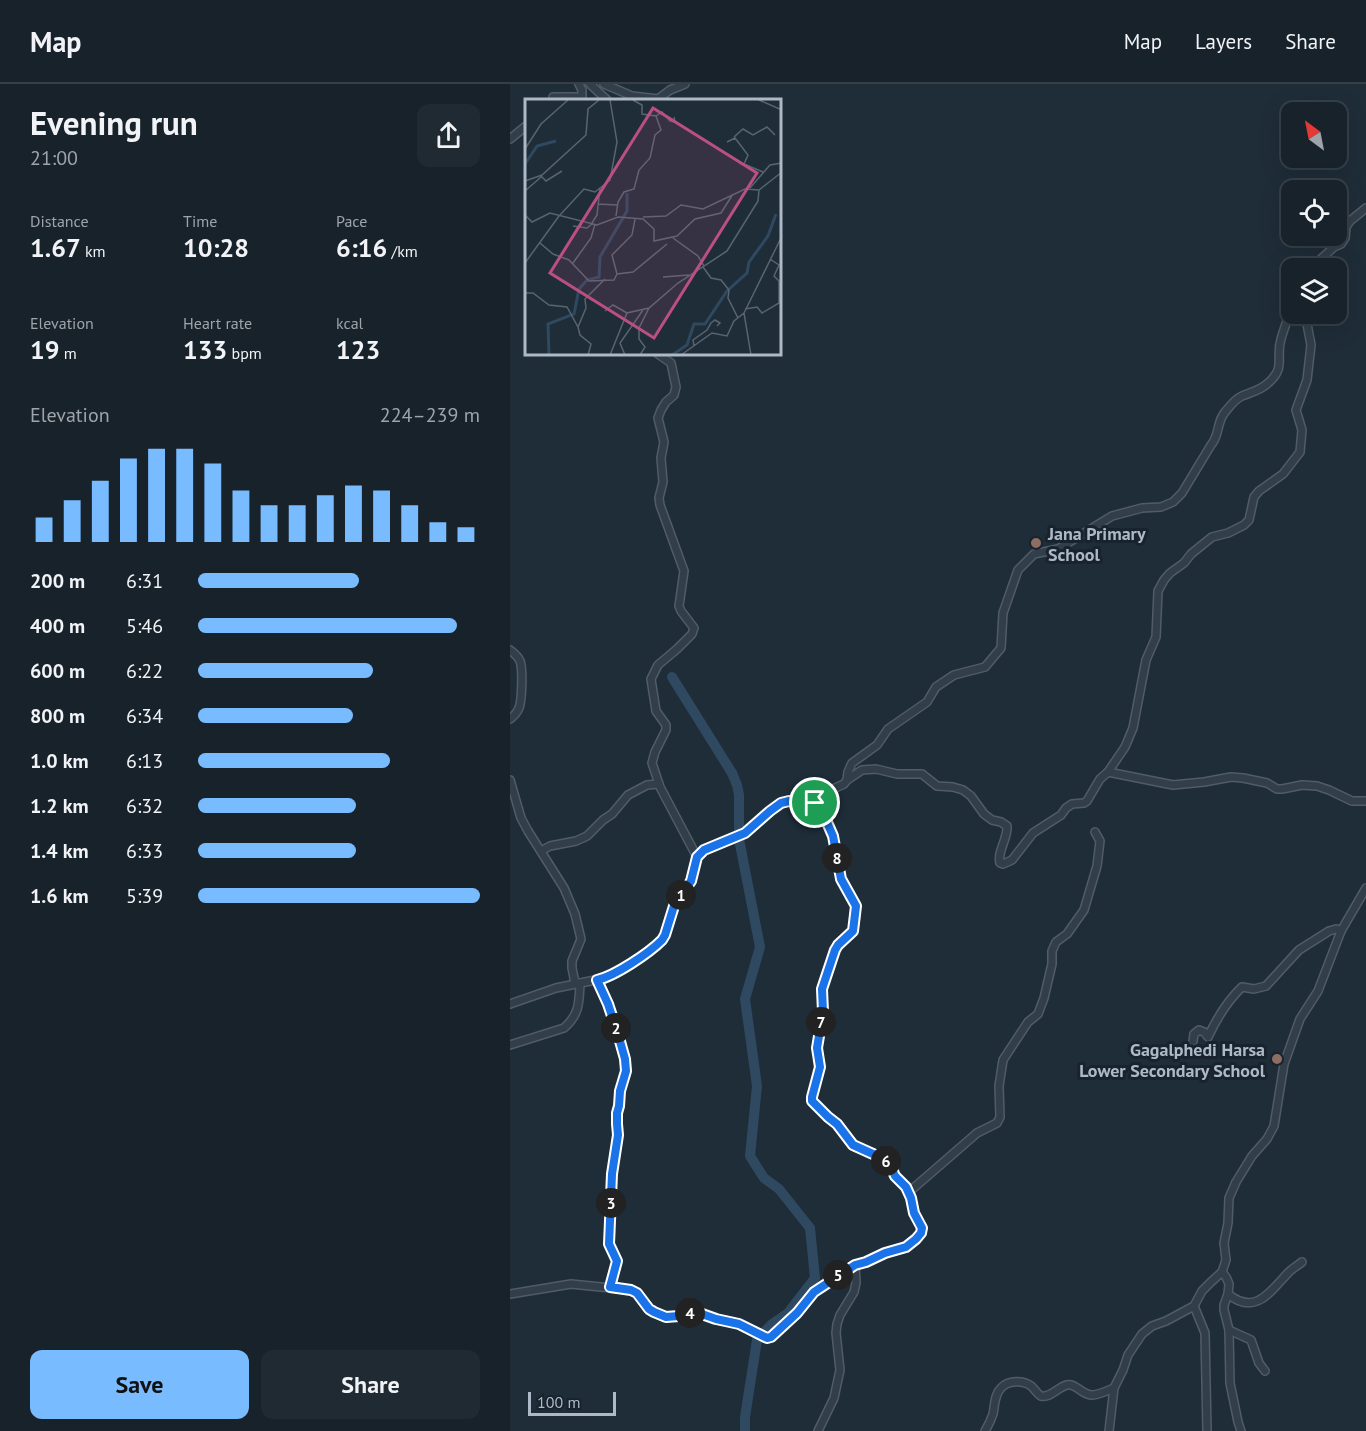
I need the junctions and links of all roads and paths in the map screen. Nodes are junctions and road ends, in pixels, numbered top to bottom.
1 (579, 84) edge
2 (590, 84) edge
3 (603, 84) edge
4 (685, 84) edge
5 (553, 99) edge
6 (608, 99) edge
7 (609, 99) edge
8 (525, 127) edge
9 (510, 139) edge
10 (1366, 208) edge
11 (1322, 258) edge
12 (1286, 324) edge
13 (1306, 324) edge
14 (661, 356) edge
15 (510, 650) edge
16 (510, 719) edge
17 (1108, 772) junction
18 (510, 780) edge
19 (847, 780) junction
20 (659, 784) junction
21 (1366, 801) edge
22 (815, 803) junction
23 (1095, 832) dead end
24 (541, 851) junction
25 (697, 857) junction
26 (1366, 888) edge
27 (1341, 931) junction
28 (597, 980) junction
29 (577, 983) junction
30 (510, 1005) edge
31 (1193, 1041) dead end
32 (510, 1045) edge
33 (909, 1192) junction
34 (1302, 1262) dead end
35 (855, 1265) junction
36 (1222, 1272) junction
37 (610, 1287) junction
38 (510, 1294) edge
39 (1228, 1294) junction
40 (1194, 1306) junction
41 (1229, 1330) junction
42 (1265, 1371) dead end
43 (1114, 1388) junction
44 (818, 1431) edge
45 (985, 1431) edge
46 (1109, 1431) edge
47 (1207, 1431) edge
48 (1241, 1431) edge

1 - 5 street
2 - 6 street
3 - 4 street
3 - 7 street
8 - 9 street
10 - 11 street
12 - 19 street
13 - 17 street
14 - 20 street
15 - 16 street
17 - 19 street
17 - 21 street
18 - 24 street
19 - 22 street
20 - 24 street
20 - 25 street
22 - 25 street
22 - 33 street
23 - 33 street
24 - 29 street
25 - 28 street
26 - 27 street
27 - 31 street
27 - 36 street
28 - 29 street
28 - 37 street
29 - 30 street
29 - 32 street
33 - 35 street
34 - 39 street
35 - 37 street
35 - 44 street
36 - 39 street
36 - 40 street
37 - 38 street
39 - 41 street
40 - 43 street
40 - 47 street
41 - 42 street
41 - 48 street
43 - 45 street
43 - 46 street

